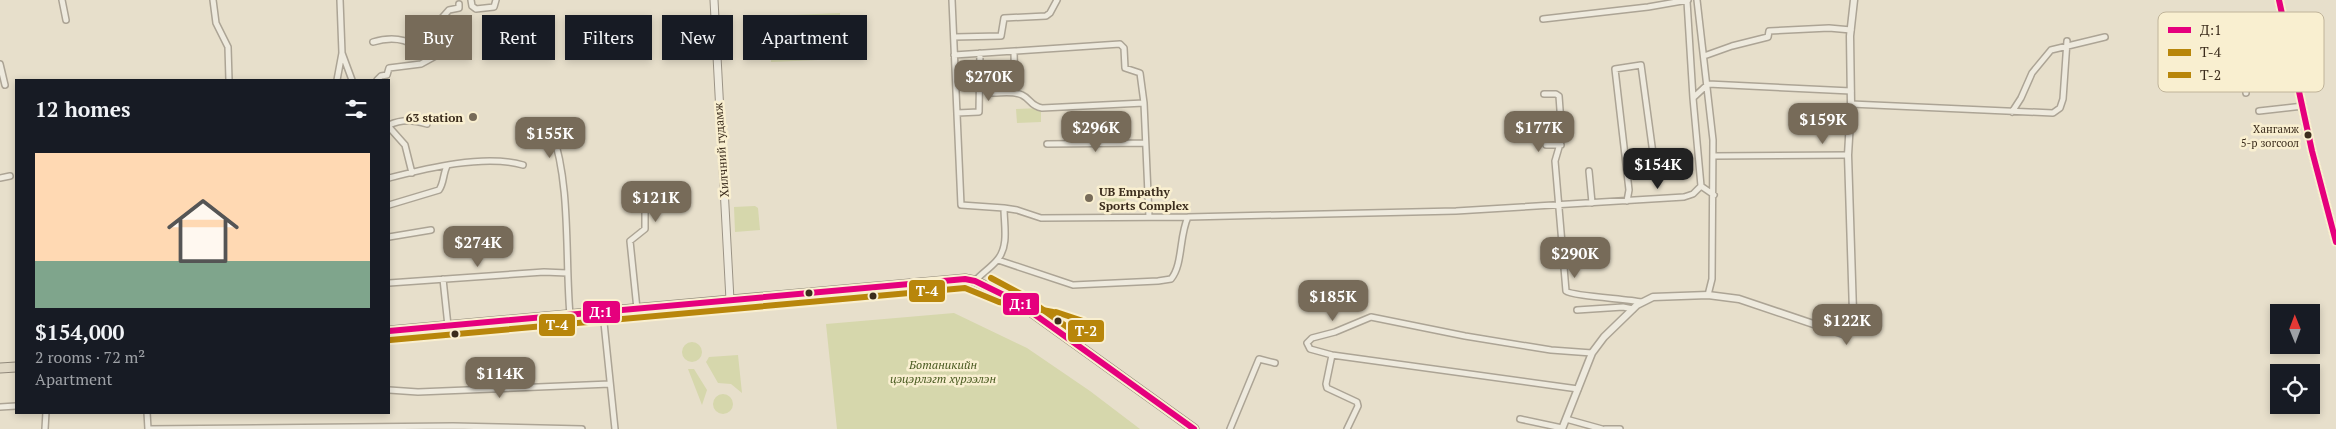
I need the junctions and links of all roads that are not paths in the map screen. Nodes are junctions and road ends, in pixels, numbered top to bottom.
1 (62, 0) edge
2 (213, 0) edge
3 (340, 0) edge
4 (471, 0) edge
5 (496, 0) edge
6 (714, 0) edge
7 (952, 0) edge
8 (1057, 0) edge
9 (1697, 0) edge
10 (1854, 0) edge
11 (1687, 1) edge
12 (1656, 3) edge
13 (459, 4) dead end
14 (445, 15) edge
15 (1544, 19) dead end
16 (66, 20) dead end
17 (1851, 30) junction
18 (2105, 36) dead end
19 (954, 37) junction
20 (405, 40) edge
21 (2067, 40) dead end
22 (372, 42) dead end
23 (2065, 47) junction
24 (1014, 52) junction
25 (342, 53) junction
26 (980, 53) junction
27 (954, 55) junction
28 (1704, 56) junction
29 (427, 60) edge
30 (0, 64) edge
31 (228, 79) edge
32 (337, 79) edge
33 (352, 79) edge
34 (378, 79) edge
35 (1708, 84) junction
36 (5, 85) dead end
37 (1851, 91) junction
38 (2300, 92) edge
39 (994, 93) dead end
40 (1015, 93) junction
41 (1544, 94) dead end
42 (1693, 98) junction
43 (1144, 103) junction
44 (1851, 104) junction
45 (2303, 106) junction
46 (2259, 111) dead end
47 (2012, 112) junction
48 (957, 113) junction
49 (427, 124) dead end
50 (390, 125) edge
51 (390, 127) edge
52 (1544, 130) dead end
53 (552, 132) dead end
54 (1145, 143) junction
55 (1047, 144) dead end
56 (1561, 145) junction
57 (1848, 155) junction
58 (1713, 156) junction
59 (523, 165) dead end
60 (447, 166) junction
61 (1627, 167) junction
62 (1589, 171) dead end
63 (412, 173) junction
64 (10, 176) dead end
65 (0, 178) edge
66 (390, 178) edge
67 (1714, 181) junction
68 (1702, 187) junction
69 (644, 194) dead end
70 (1714, 194) junction
71 (1627, 201) junction
72 (1592, 202) junction
73 (390, 205) edge
74 (1559, 206) junction
75 (1004, 208) junction
76 (1149, 217) junction
77 (1188, 217) junction
78 (431, 230) dead end
79 (390, 237) edge
80 (2336, 242) edge
81 (998, 260) junction
82 (567, 273) junction
83 (443, 280) junction
84 (975, 281) junction
85 (390, 283) edge
86 (1708, 295) junction
87 (730, 300) junction
88 (1641, 302) junction
89 (637, 309) junction
90 (1633, 309) junction
91 (1577, 310) dead end
92 (603, 312) junction
93 (570, 316) junction
94 (448, 326) junction
95 (390, 331) edge
96 (1592, 353) junction
97 (1332, 355) junction
98 (1275, 363) dead end
99 (15, 367) edge
100 (0, 368) edge
101 (610, 384) junction
102 (390, 390) edge
103 (1578, 390) junction
104 (15, 406) edge
105 (0, 407) edge
106 (46, 414) edge
107 (147, 414) edge
108 (1520, 419) dead end
109 (1566, 419) junction
110 (46, 429) edge
111 (582, 429) edge
112 (615, 429) edge
113 (1194, 429) edge
114 (1230, 429) edge
115 (1347, 429) edge
116 (1562, 429) edge
117 (1604, 429) edge
118 (1620, 429) edge

1 - 16 street
2 - 31 street
3 - 25 street
4 - 5 street
6 - 87 main road, Хилчний гудамж
7 - 19 street
8 - 19 street
9 - 28 street
10 - 17 street
11 - 12 street
11 - 42 street
12 - 15 street
13 - 14 street
17 - 28 street
17 - 37 street
18 - 23 street
19 - 27 street
20 - 22 street
21 - 23 street
23 - 47 street
23 - 47 street
24 - 26 street
24 - 40 street
24 - 43 street
25 - 32 street
25 - 33 street
26 - 27 street
26 - 48 street
27 - 48 street
28 - 35 street
29 - 34 street
30 - 36 street
35 - 37 street
35 - 42 street
35 - 58 street
37 - 44 street
38 - 45 main road
39 - 40 street
40 - 43 street
41 - 56 street
42 - 68 street
43 - 54 street
44 - 47 street
44 - 57 street
45 - 46 street
45 - 80 main road
48 - 75 street
49 - 50 street
51 - 63 street
52 - 56 street
53 - 82 street
54 - 55 street
54 - 76 street
56 - 74 street
57 - 58 street
57 - 86 street
58 - 67 street
59 - 60 street
60 - 63 street
60 - 73 street
61 - 61 street
61 - 71 street
62 - 72 street
63 - 66 street
64 - 65 street
67 - 68 street
67 - 70 street
68 - 70 street
68 - 71 street
69 - 89 street
70 - 86 street
71 - 72 street
72 - 74 street
74 - 77 street
74 - 88 street
75 - 76 street
75 - 81 street
76 - 77 street
77 - 81 street
78 - 79 street
81 - 84 street
82 - 83 street
82 - 93 street
83 - 85 street
83 - 94 street
84 - 87 highway
84 - 113 highway
86 - 88 street
87 - 89 highway
88 - 90 street
89 - 92 highway
90 - 91 street
90 - 96 street
92 - 93 highway
92 - 101 street
93 - 94 highway
94 - 95 highway
96 - 97 street
96 - 103 street
97 - 103 street
97 - 115 street
98 - 114 street
99 - 100 highway
101 - 102 street
101 - 112 street
103 - 109 street
104 - 105 street
106 - 110 street
107 - 111 street
108 - 116 street
109 - 116 street
109 - 117 street
117 - 118 street

